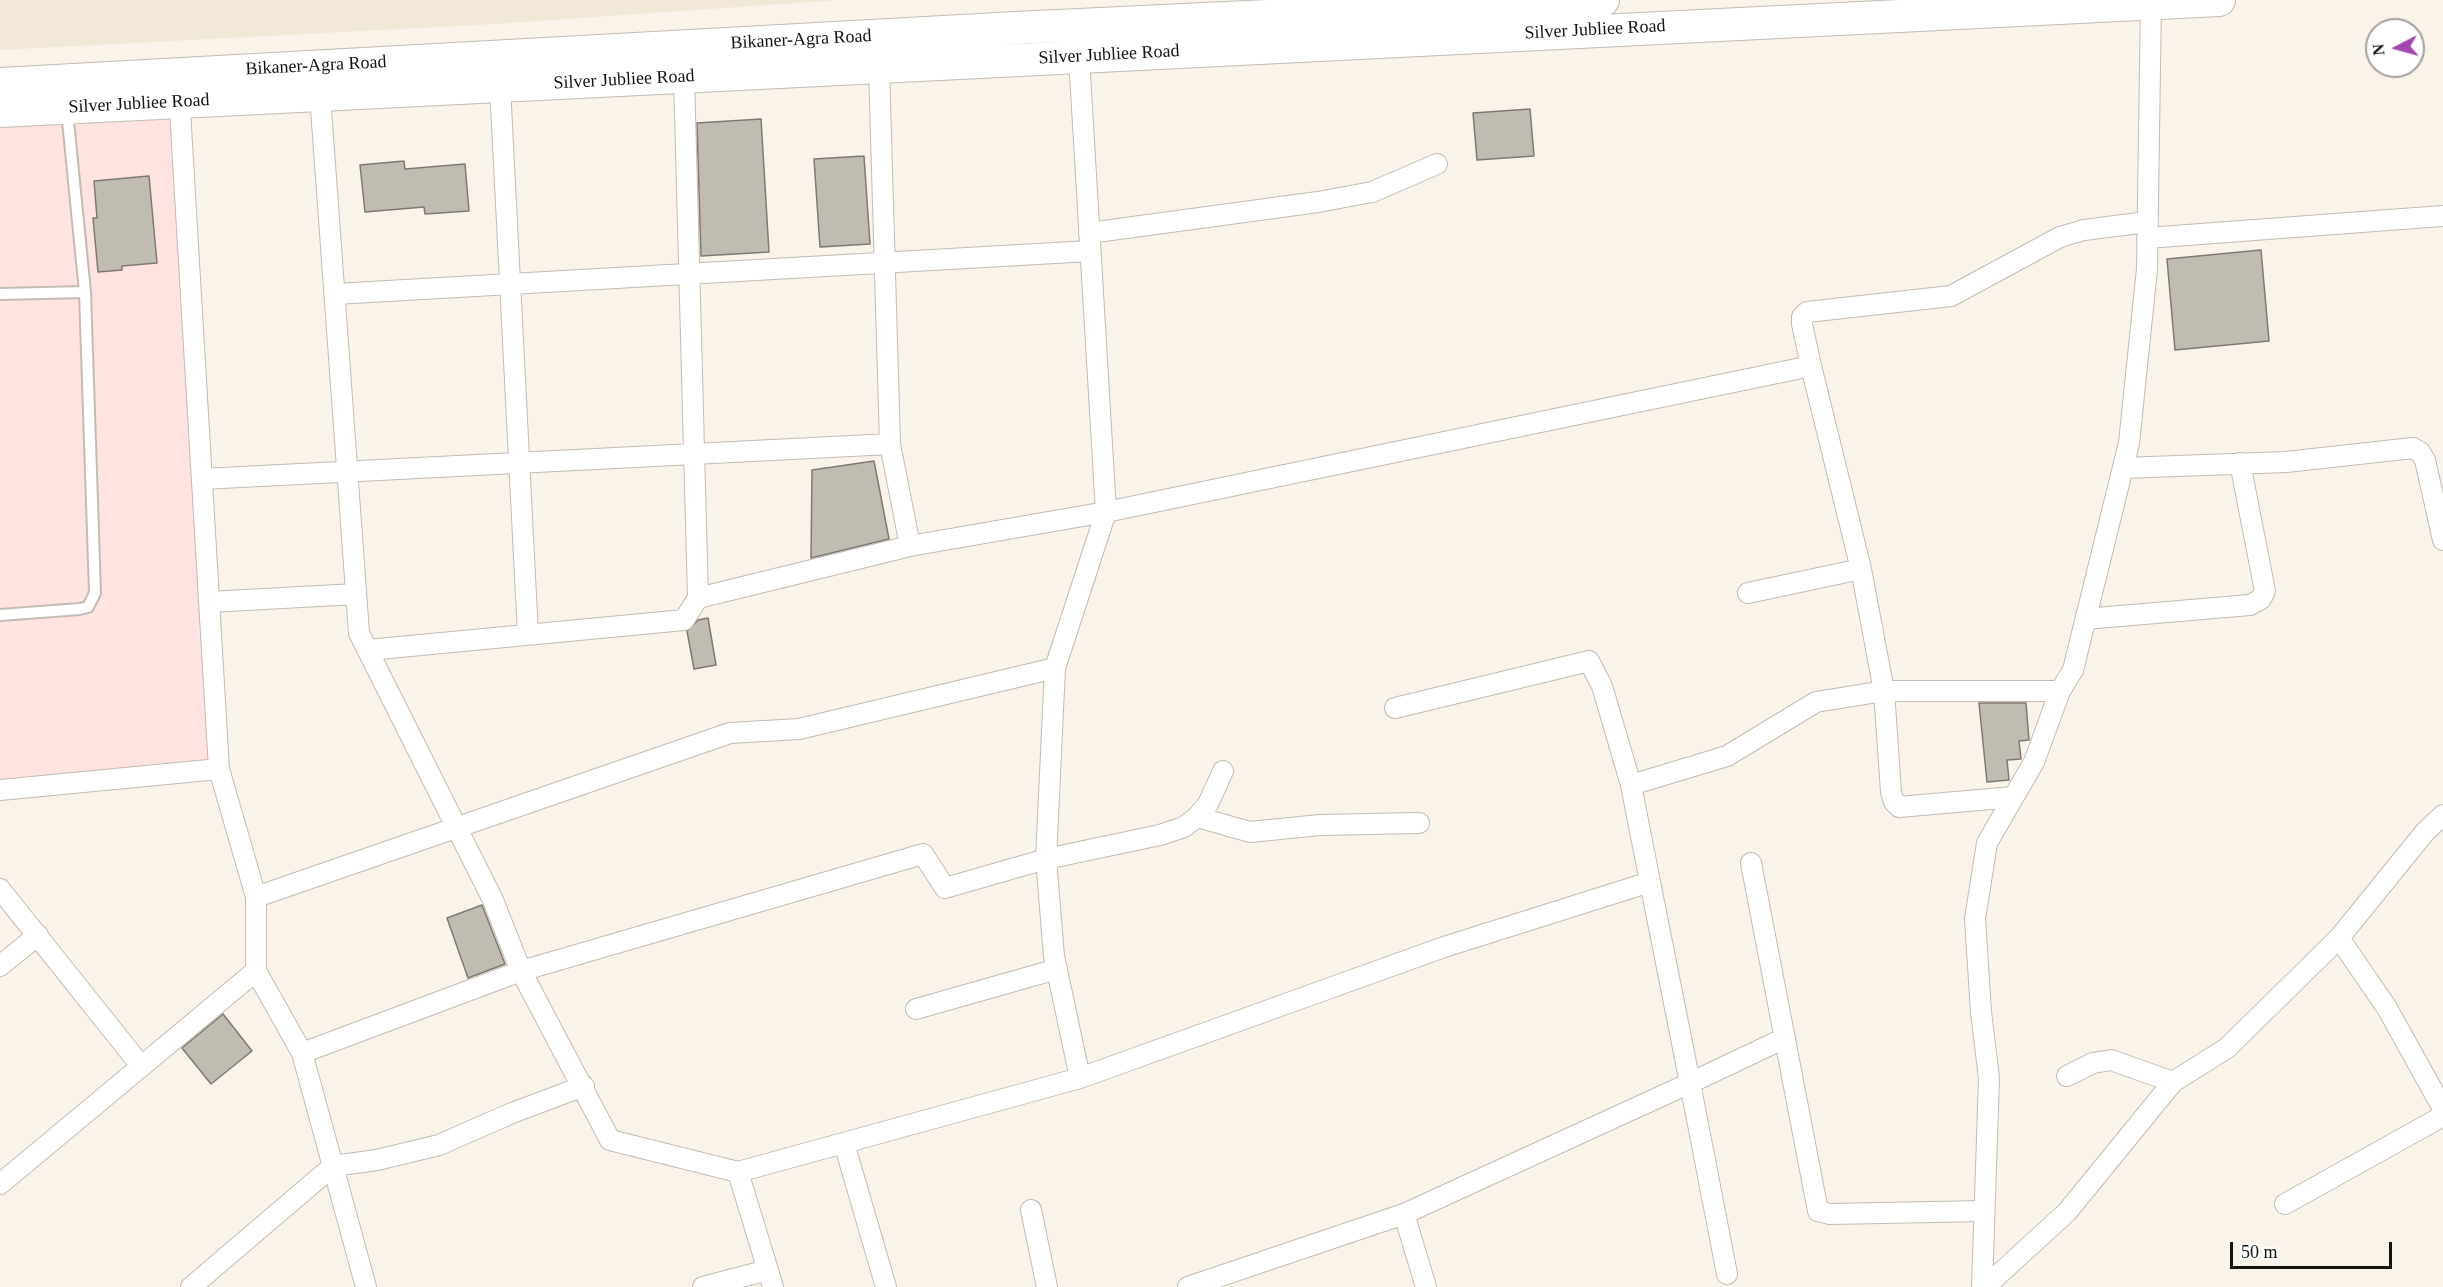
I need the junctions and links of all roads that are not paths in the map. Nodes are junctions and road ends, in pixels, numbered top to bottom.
1 (1603, 0) edge
2 (2219, 0) edge
3 (2151, 2) edge
4 (1256, 8) edge
5 (1256, 48) junction
6 (1079, 57) junction
7 (879, 67) junction
8 (684, 76) junction
9 (0, 84) edge
10 (500, 86) junction
11 (178, 88) junction
12 (320, 95) junction
13 (66, 108) junction
14 (0, 111) edge
15 (1437, 164) dead end
16 (2443, 216) edge
17 (2147, 230) junction
18 (1090, 242) junction
19 (885, 262) junction
20 (690, 274) junction
21 (512, 284) junction
22 (85, 292) junction
23 (0, 294) edge
24 (334, 294) junction
25 (1811, 366) junction
26 (890, 444) junction
27 (694, 454) junction
28 (519, 463) junction
29 (2240, 464) junction
30 (2123, 468) junction
31 (347, 472) junction
32 (202, 479) junction
33 (1106, 512) junction
34 (2443, 540) edge
35 (910, 546) junction
36 (1861, 569) junction
37 (1748, 593) dead end
38 (356, 594) junction
39 (698, 598) junction
40 (209, 602) junction
41 (0, 615) edge
42 (2085, 619) junction
43 (528, 635) junction
44 (368, 650) junction
45 (1055, 668) junction
46 (1884, 691) junction
47 (2060, 691) junction
48 (1395, 708) dead end
49 (219, 769) junction
50 (1223, 771) dead end
51 (1632, 785) junction
52 (0, 790) edge
53 (2013, 797) junction
54 (2443, 815) edge
55 (1197, 817) junction
56 (1419, 823) dead end
57 (457, 828) junction
58 (1046, 859) junction
59 (1751, 863) dead end
60 (1650, 882) junction
61 (0, 889) edge
62 (256, 897) junction
63 (38, 935) junction
64 (2339, 938) junction
65 (0, 966) edge
66 (1057, 969) junction
67 (256, 971) junction
68 (521, 972) junction
69 (916, 1009) dead end
70 (1785, 1038) junction
71 (302, 1053) junction
72 (141, 1066) junction
73 (2067, 1076) dead end
74 (1080, 1078) junction
75 (2173, 1082) junction
76 (1690, 1083) junction
77 (584, 1086) junction
78 (2443, 1109) edge
79 (2443, 1116) edge
80 (844, 1143) junction
81 (333, 1166) junction
82 (738, 1172) junction
83 (0, 1184) edge
84 (2285, 1204) dead end
85 (1031, 1210) dead end
86 (1984, 1211) junction
87 (1404, 1214) junction
88 (1727, 1274) dead end
89 (771, 1279) edge
90 (191, 1287) edge
91 (366, 1287) edge
92 (703, 1287) edge
93 (886, 1287) edge
94 (1047, 1287) edge
95 (1188, 1287) edge
96 (1426, 1287) edge
97 (1983, 1287) edge

1 - 4 main road, Bikaner-Agra Road
2 - 3 main road, Silver Jubliee Road
3 - 5 main road, Silver Jubliee Road
3 - 17 street
4 - 5 street
4 - 11 main road, Bikaner-Agra Road
5 - 6 main road, Silver Jubliee Road
6 - 7 main road, Silver Jubliee Road
6 - 18 street
7 - 8 main road, Silver Jubliee Road
7 - 19 street
8 - 10 main road, Silver Jubliee Road
8 - 20 street
9 - 11 main road, Bikaner-Agra Road
10 - 12 main road, Silver Jubliee Road
10 - 21 street
11 - 12 main road, Silver Jubliee Road
11 - 13 main road, Silver Jubliee Road
11 - 32 street
12 - 24 street
13 - 14 main road, Silver Jubliee Road
13 - 22 lane
15 - 18 street
16 - 17 street
17 - 25 street
17 - 30 street
18 - 19 street
18 - 33 street
19 - 20 street
19 - 26 street
20 - 21 street
20 - 27 street
21 - 24 street
21 - 28 street
22 - 23 lane
22 - 41 lane
24 - 31 street
25 - 33 street
25 - 36 street
26 - 27 street
26 - 35 street
27 - 28 street
27 - 39 street
28 - 31 street
28 - 43 street
29 - 30 street
29 - 34 street
29 - 42 street
30 - 42 street
31 - 32 street
31 - 38 street
32 - 40 street
33 - 35 street
33 - 45 street
35 - 39 street
36 - 37 street
36 - 46 street
38 - 40 street
38 - 44 street
39 - 43 street
40 - 49 street
42 - 47 street
43 - 44 street
44 - 57 street
45 - 57 street
45 - 58 street
46 - 47 street
46 - 51 street
46 - 53 street
47 - 53 street
48 - 51 street
49 - 52 street
49 - 62 street
50 - 55 street
51 - 60 street
53 - 86 street
54 - 64 street
55 - 56 street
55 - 58 street
57 - 62 street
57 - 68 street
58 - 66 street
58 - 68 street
59 - 70 street
60 - 74 street
60 - 76 street
61 - 63 street
62 - 67 street
63 - 65 street
63 - 72 street
64 - 75 street
64 - 78 street
66 - 69 street
66 - 74 street
67 - 71 street
67 - 72 street
68 - 71 street
68 - 77 street
70 - 76 street
70 - 86 street
71 - 81 street
72 - 83 street
73 - 75 street
74 - 80 street
75 - 97 street
76 - 87 street
76 - 88 street
77 - 81 street
77 - 82 street
79 - 84 street
80 - 82 street
80 - 93 street
81 - 90 street
81 - 91 street
82 - 89 street
85 - 94 street
86 - 97 street
87 - 95 street
87 - 96 street
89 - 92 street

